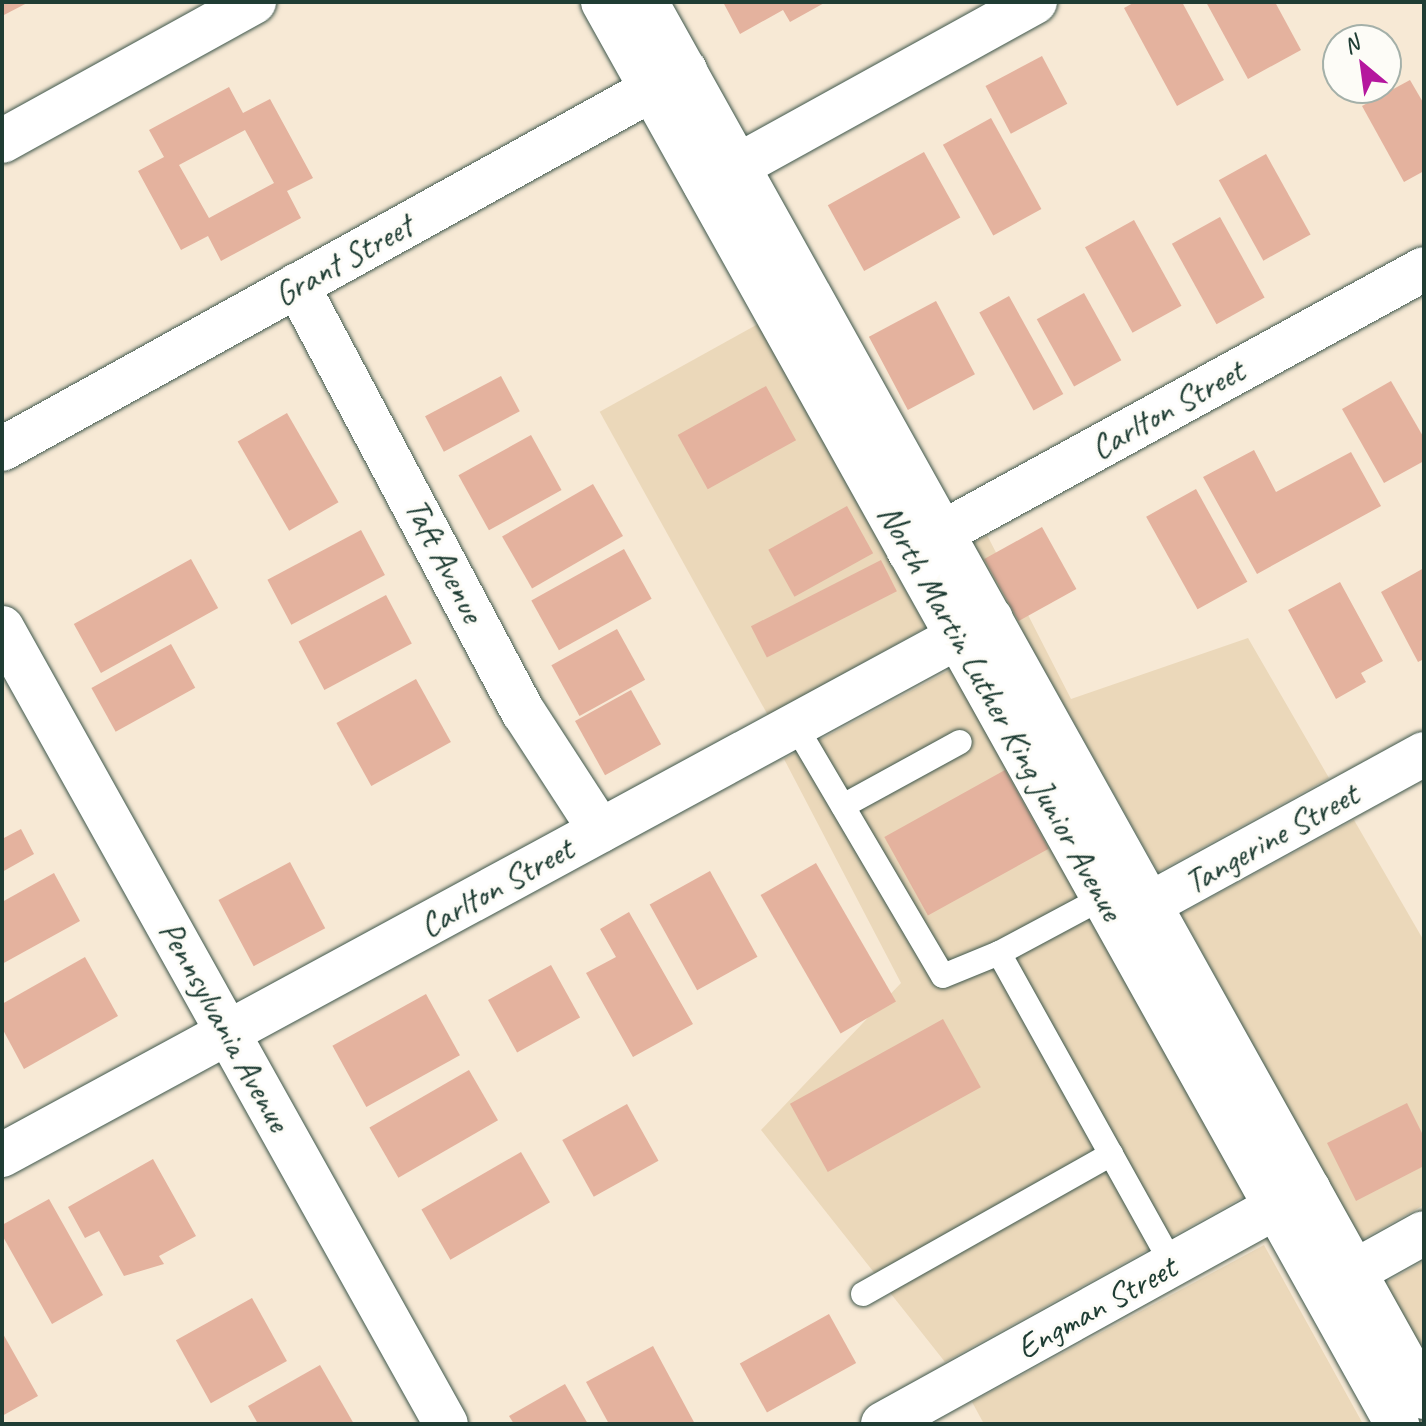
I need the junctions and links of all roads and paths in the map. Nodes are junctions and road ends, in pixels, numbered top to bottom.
1 (254, 2) edge
2 (603, 2) edge
3 (646, 2) edge
4 (1035, 2) edge
5 (669, 80) junction
6 (2, 141) edge
7 (722, 174) junction
8 (1424, 269) edge
9 (297, 285) junction
10 (2, 449) edge
11 (926, 542) junction
12 (2, 628) edge
13 (975, 628) junction
14 (795, 725) junction
15 (960, 742) dead end
16 (1424, 754) edge
17 (843, 806) junction
18 (600, 830) junction
19 (1125, 907) junction
20 (999, 953) junction
21 (229, 1033) junction
22 (1111, 1154) junction
23 (2, 1155) edge
24 (1292, 1198) junction
25 (1424, 1233) edge
26 (1172, 1264) junction
27 (1338, 1280) junction
28 (863, 1294) dead end
29 (1424, 1397) edge
30 (446, 1424) edge
31 (883, 1424) edge
32 (1397, 1424) edge

1 - 6 street
2 - 5 street, North Martin Luther King Junior Avenue
3 - 5 street, North Martin Luther King Junior Avenue
4 - 7 street
5 - 7 street, North Martin Luther King Junior Avenue
5 - 9 street, Grant Street
7 - 11 street, North Martin Luther King Junior Avenue
8 - 11 street, Carlton Street
9 - 10 street, Grant Street
9 - 18 street, Taft Avenue
11 - 13 street, North Martin Luther King Junior Avenue
12 - 21 street, Pennsylvania Avenue
13 - 14 street, Carlton Street
13 - 19 street, North Martin Luther King Junior Avenue
14 - 17 lane
14 - 18 street, Carlton Street
15 - 17 lane
16 - 19 street, Tangerine Street
17 - 20 lane
18 - 21 street, Carlton Street
19 - 20 lane
19 - 24 street, North Martin Luther King Junior Avenue
20 - 22 lane
21 - 23 street, Carlton Street
21 - 30 street, Pennsylvania Avenue
22 - 26 lane
22 - 28 lane
24 - 26 street, Engman Street
24 - 27 street, North Martin Luther King Junior Avenue
25 - 27 street
26 - 31 street, Engman Street
27 - 29 street, North Martin Luther King Junior Avenue
27 - 32 street, North Martin Luther King Junior Avenue

